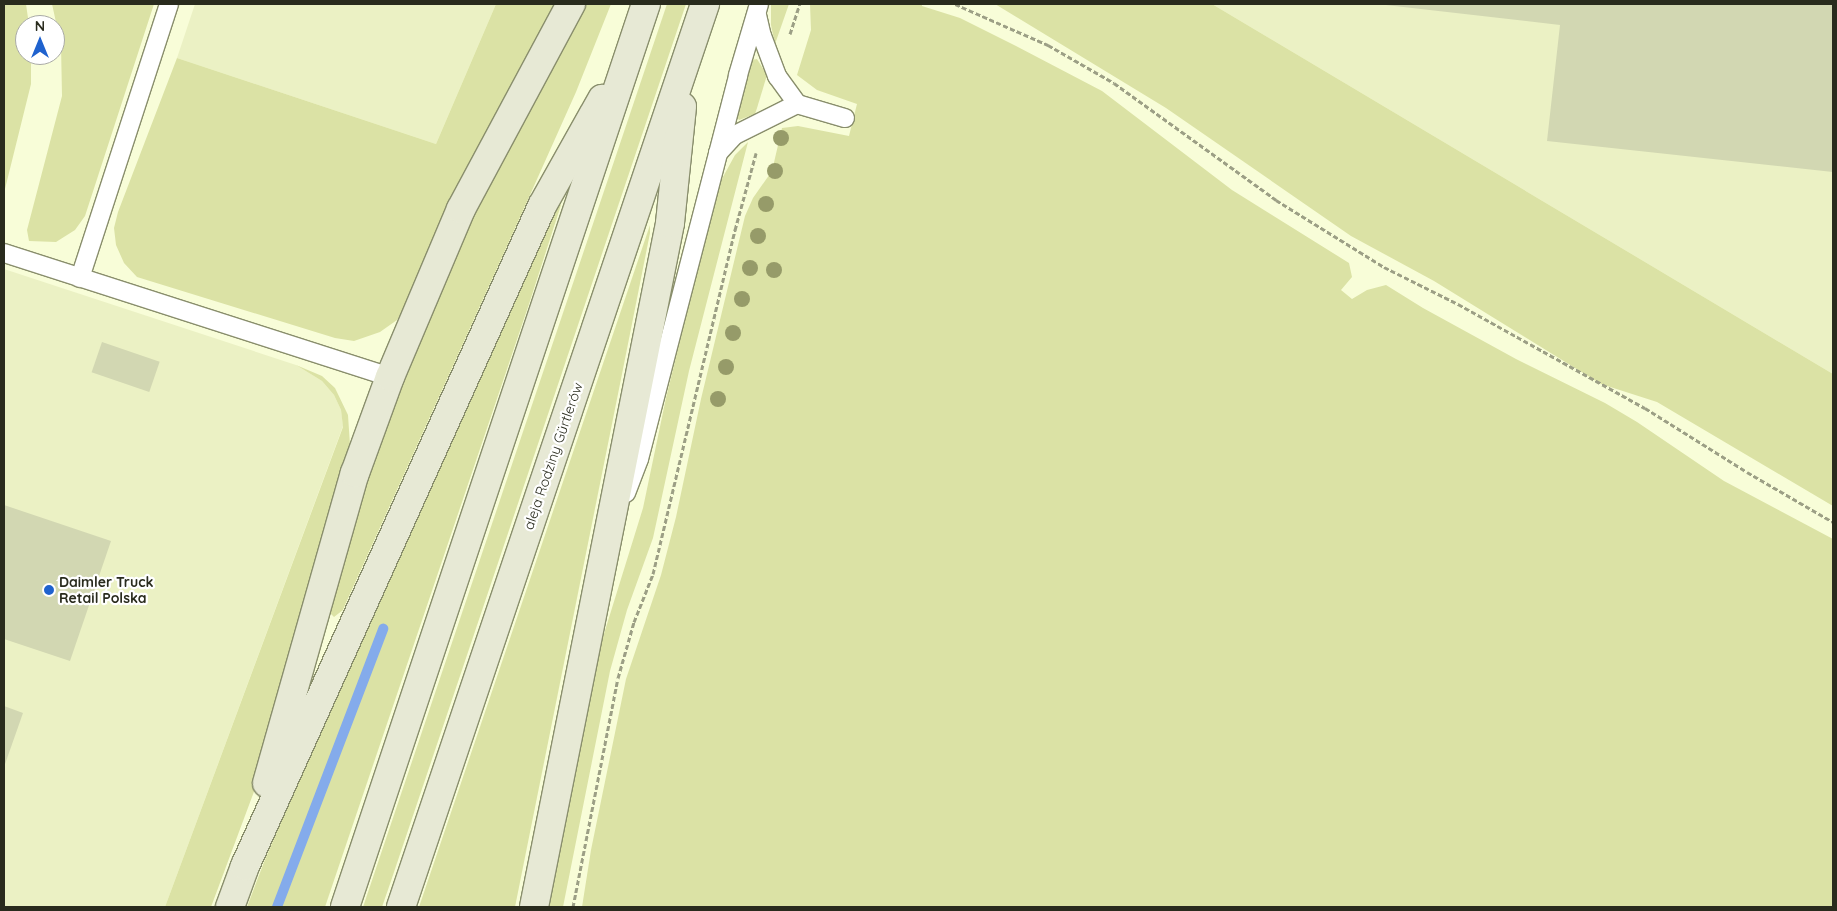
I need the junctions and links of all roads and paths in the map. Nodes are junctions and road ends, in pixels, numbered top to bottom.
1 (169, 4) edge
2 (572, 4) edge
3 (646, 4) edge
4 (704, 4) edge
5 (800, 4) edge
6 (954, 4) edge
7 (758, 8) edge
8 (632, 46) junction
9 (687, 55) junction
10 (777, 76) junction
11 (797, 104) junction
12 (845, 118) dead end
13 (766, 119) junction
14 (717, 154) junction
15 (4, 253) edge
16 (80, 278) junction
17 (390, 377) junction
18 (1833, 522) edge
19 (605, 549) junction
20 (245, 866) junction
21 (230, 907) edge
22 (344, 907) edge
23 (401, 907) edge
24 (534, 907) edge
25 (573, 907) edge

1 - 16 lane
2 - 17 main road
3 - 8 main road
4 - 9 main road, aleja Rodziny Gürtlerów
5 - 10 path
6 - 18 path
7 - 10 lane
7 - 14 lane
8 - 20 main road
8 - 22 main road
9 - 19 main road
9 - 23 main road, aleja Rodziny Gürtlerów
10 - 11 lane
11 - 12 lane
11 - 13 lane
13 - 14 lane
13 - 25 path
14 - 19 lane
15 - 16 lane
16 - 17 lane
17 - 20 main road
19 - 24 main road
20 - 21 main road

